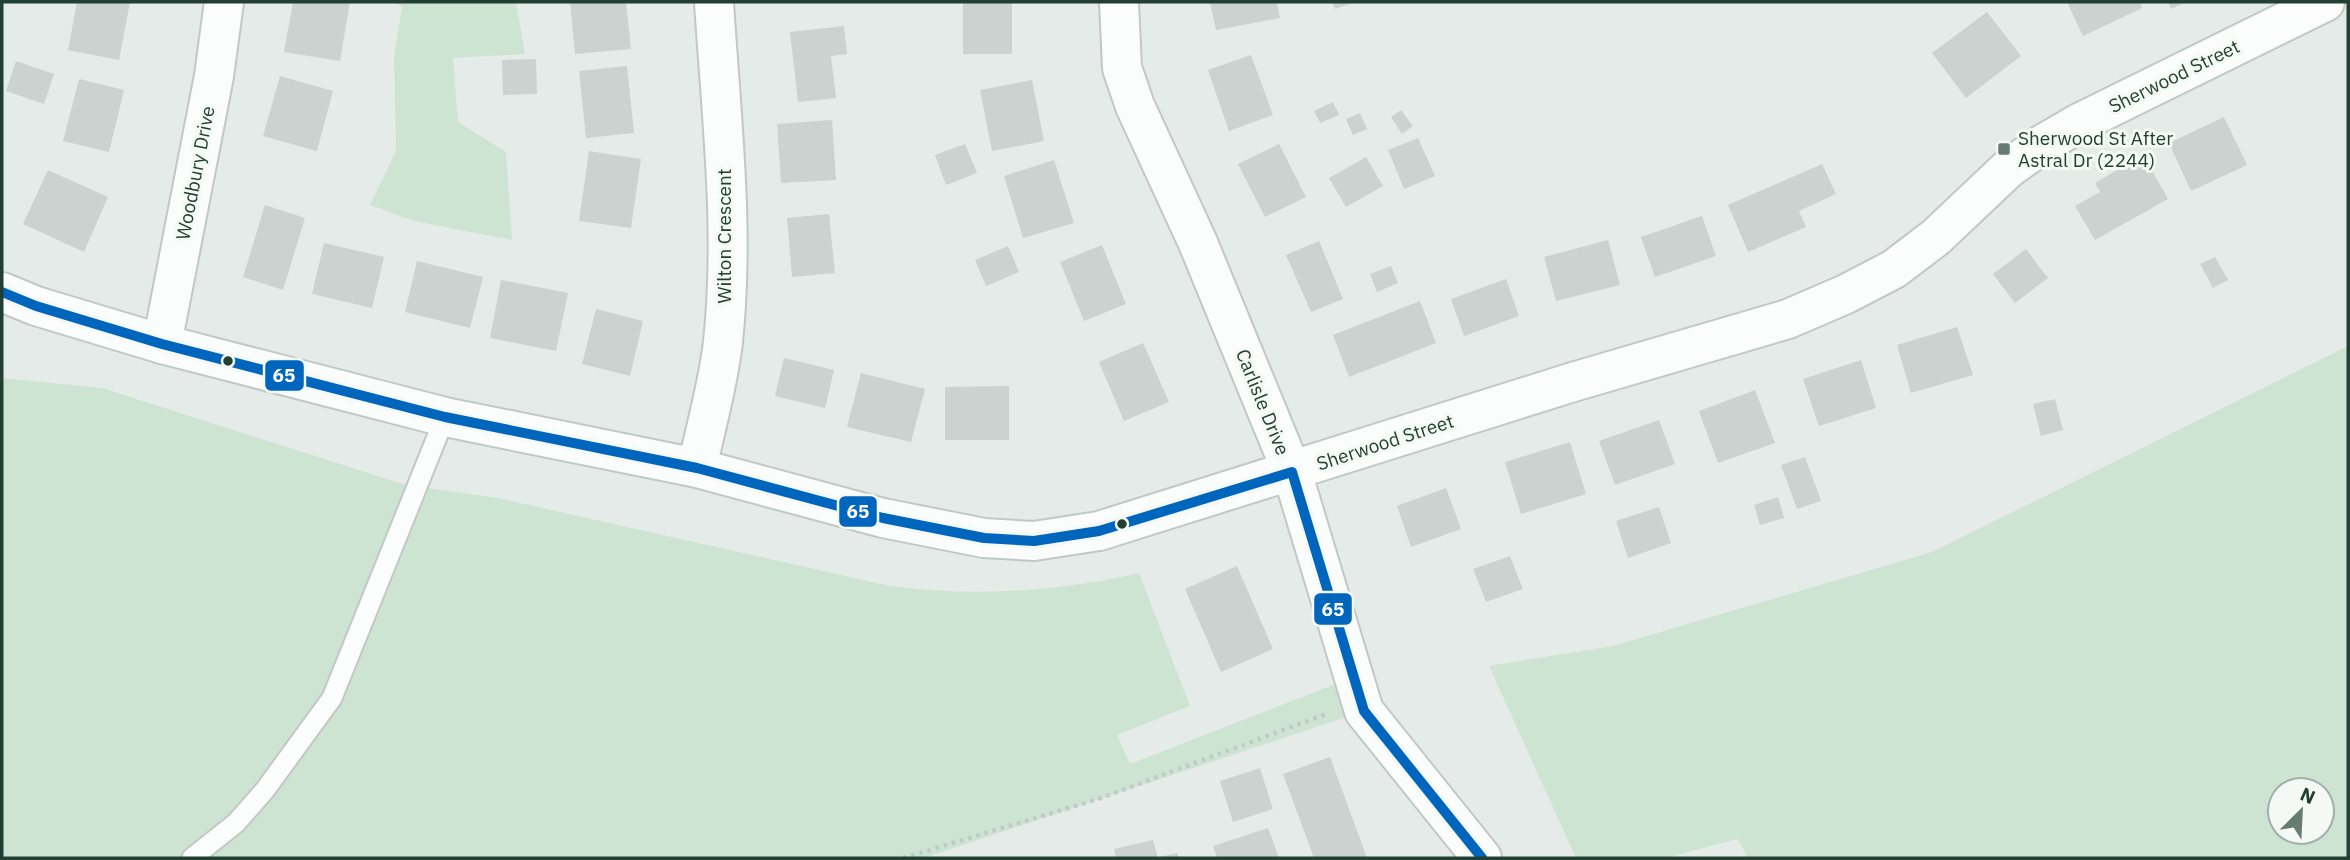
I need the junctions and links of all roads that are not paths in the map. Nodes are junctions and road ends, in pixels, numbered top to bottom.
1 (224, 2) edge
2 (713, 2) edge
3 (1119, 2) edge
4 (2325, 2) edge
5 (2, 292) edge
6 (162, 344) junction
7 (445, 417) junction
8 (697, 468) junction
9 (1292, 471) junction
10 (192, 858) edge
11 (1482, 858) edge

1 - 6 street, Woodbury Drive
2 - 8 street, Wilton Crescent
3 - 9 street, Carlisle Drive
4 - 9 street, Sherwood Street
5 - 6 street, Sherwood Street
6 - 7 street, Sherwood Street
7 - 8 street, Sherwood Street
7 - 10 lane
8 - 9 street, Sherwood Street
9 - 11 street, Carlisle Drive

